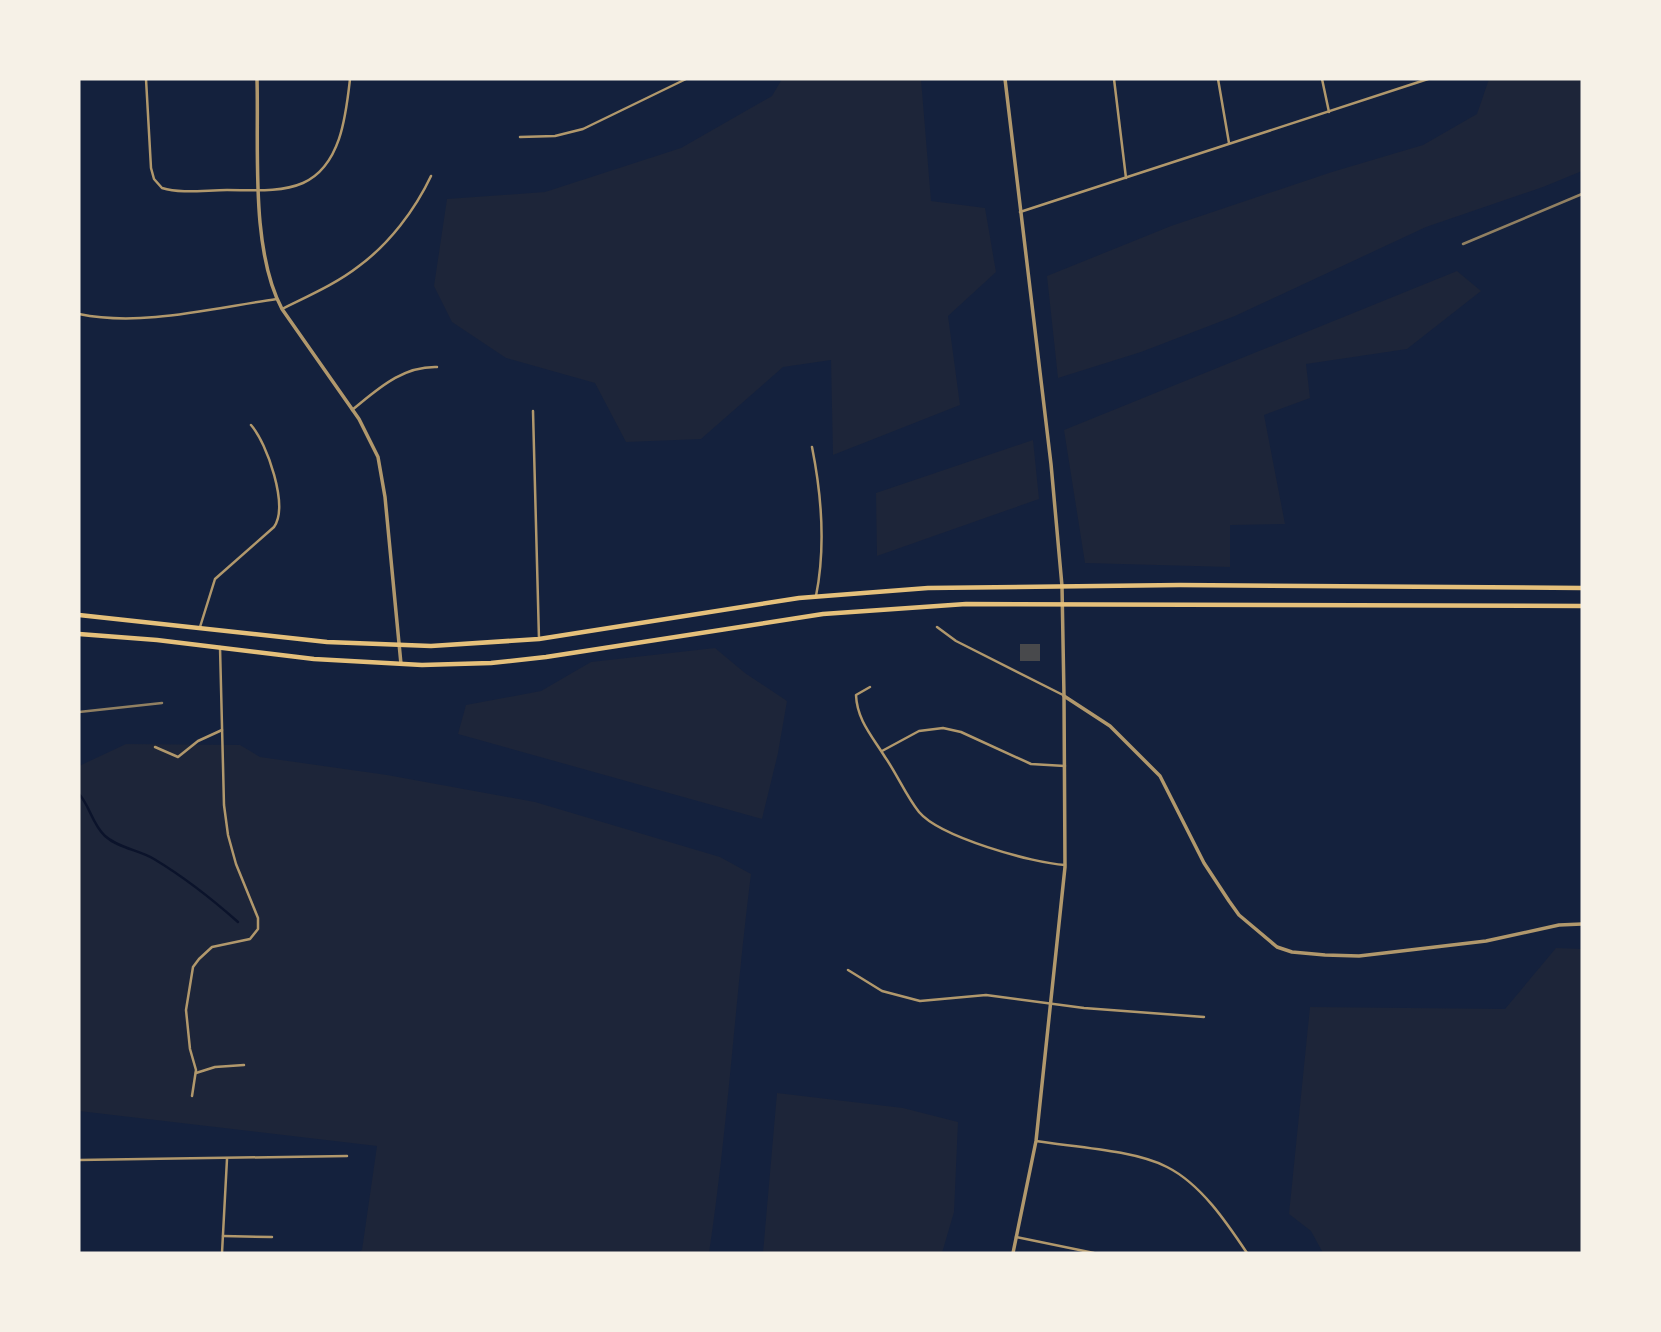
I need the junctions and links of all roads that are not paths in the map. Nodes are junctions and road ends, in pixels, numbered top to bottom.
1 (146, 79) edge
2 (257, 79) edge
3 (350, 79) edge
4 (686, 79) edge
5 (1005, 79) edge
6 (1114, 79) edge
7 (1218, 79) edge
8 (1322, 79) edge
9 (1428, 79) edge
10 (1329, 112) junction
11 (520, 137) dead end
12 (1229, 143) junction
13 (431, 176) dead end
14 (1126, 178) junction
15 (260, 190) junction
16 (1020, 212) junction
17 (277, 299) junction
18 (282, 309) junction
19 (79, 314) edge
20 (437, 367) dead end
21 (352, 410) junction
22 (533, 411) dead end
23 (251, 425) dead end
24 (812, 447) dead end
25 (1062, 586) junction
26 (1582, 588) edge
27 (816, 596) junction
28 (1063, 603) junction
29 (1582, 606) edge
30 (79, 615) edge
31 (937, 626) dead end
32 (200, 627) junction
33 (79, 634) edge
34 (539, 639) junction
35 (400, 646) junction
36 (220, 647) junction
37 (401, 664) junction
38 (870, 687) dead end
39 (1064, 696) junction
40 (222, 730) junction
41 (155, 747) dead end
42 (881, 751) junction
43 (1065, 766) junction
44 (1065, 865) junction
45 (1582, 924) edge
46 (848, 970) dead end
47 (1052, 1003) junction
48 (1204, 1017) dead end
49 (244, 1065) dead end
50 (196, 1074) junction
51 (192, 1096) dead end
52 (1036, 1141) junction
53 (347, 1156) dead end
54 (227, 1158) junction
55 (79, 1160) edge
56 (223, 1236) junction
57 (272, 1237) dead end
58 (1016, 1237) junction
59 (222, 1253) edge
60 (1013, 1253) edge
61 (1094, 1253) edge
62 (1247, 1253) edge

1 - 15 street
2 - 15 street
3 - 15 street
4 - 11 street
5 - 16 street
6 - 14 street
7 - 12 street
8 - 10 street
9 - 10 street
10 - 12 street
12 - 14 street
13 - 18 street
14 - 16 street
15 - 17 street
16 - 25 street
17 - 18 street
17 - 19 street
18 - 21 street
20 - 21 street
21 - 35 street
22 - 34 street
23 - 32 street
24 - 27 street
25 - 26 main road
25 - 27 main road
25 - 28 street
27 - 34 main road
28 - 29 main road
28 - 37 main road
28 - 39 street
30 - 32 main road
31 - 39 street
32 - 35 main road
33 - 36 main road
34 - 35 main road
35 - 37 street
36 - 37 main road
36 - 40 street
38 - 42 street
39 - 43 street
39 - 45 street
40 - 41 street
40 - 50 street
42 - 43 street
42 - 44 street
43 - 44 street
44 - 47 street
46 - 47 street
47 - 48 street
47 - 52 street
49 - 50 street
50 - 51 street
52 - 58 street
52 - 62 street
53 - 54 street
54 - 55 street
54 - 56 street
56 - 57 street
56 - 59 street
58 - 60 street
58 - 61 street

